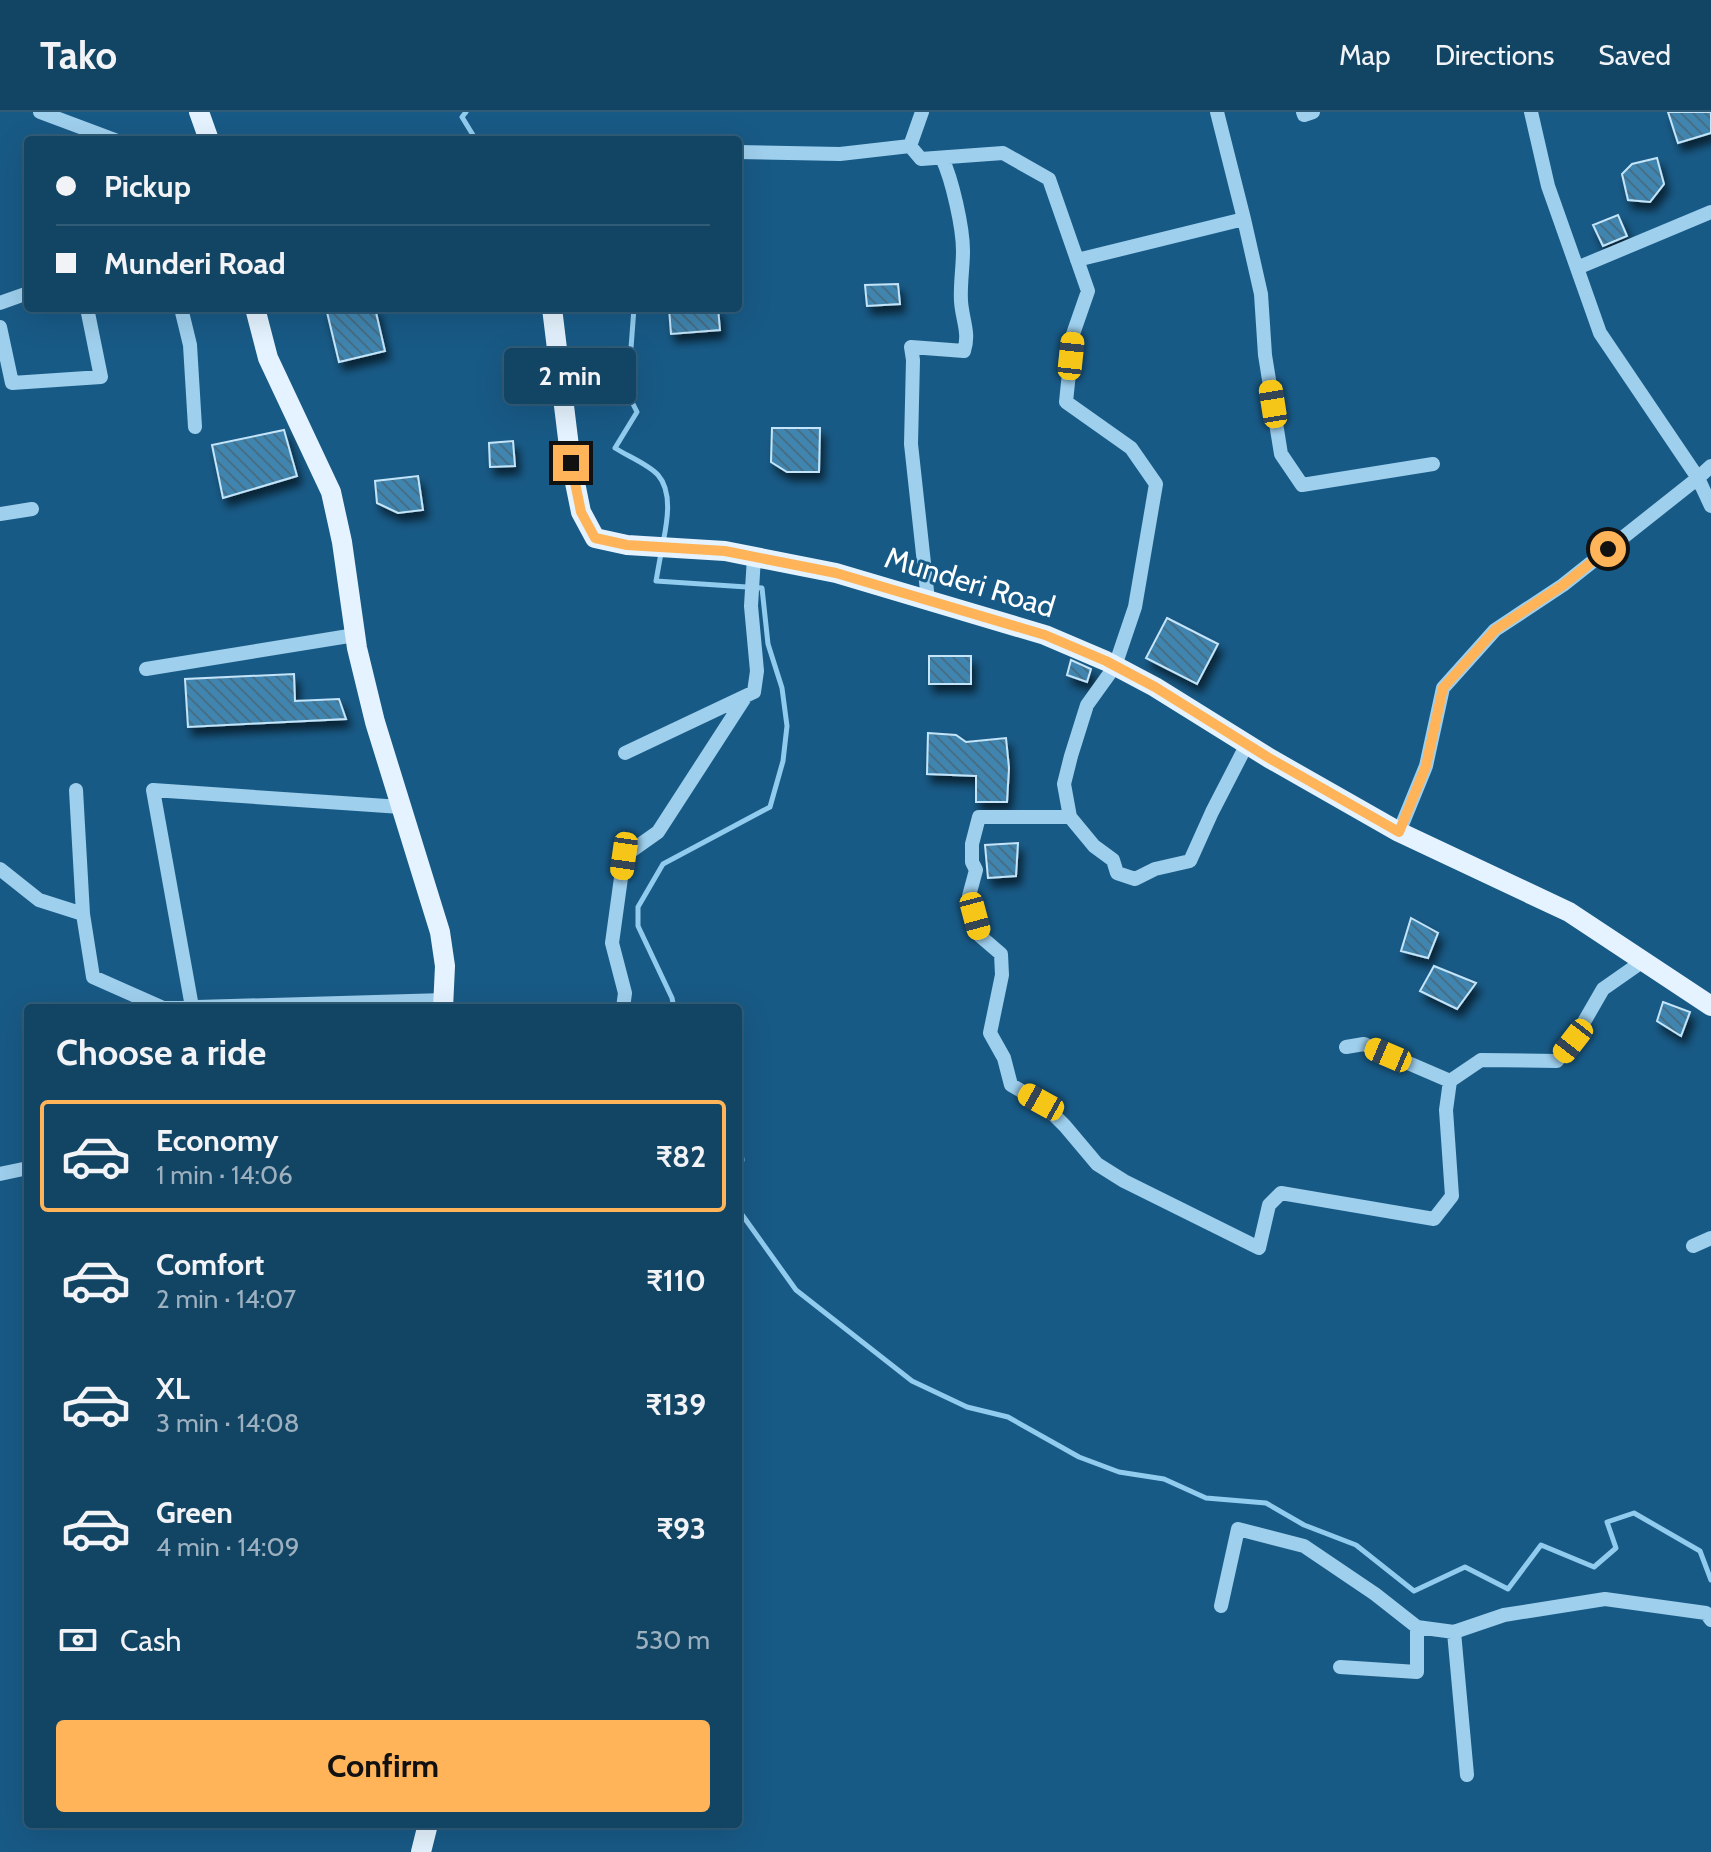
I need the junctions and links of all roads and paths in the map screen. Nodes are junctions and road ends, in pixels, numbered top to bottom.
1 (40, 112) edge
2 (199, 112) edge
3 (922, 112) edge
4 (1217, 112) edge
5 (1303, 112) edge
6 (1313, 112) edge
7 (1531, 112) edge
8 (104, 136) edge
9 (208, 136) edge
10 (910, 146) junction
11 (742, 152) edge
12 (942, 158) junction
13 (1711, 212) edge
14 (1244, 219) junction
15 (1077, 260) junction
16 (1577, 268) junction
17 (24, 294) edge
18 (0, 303) edge
19 (88, 312) edge
20 (182, 312) edge
21 (256, 312) edge
22 (552, 312) edge
23 (0, 327) edge
24 (195, 427) dead end
25 (1433, 464) dead end
26 (1711, 466) edge
27 (1698, 478) junction
28 (1711, 506) edge
29 (32, 509) dead end
30 (0, 514) edge
31 (753, 566) junction
32 (928, 600) junction
33 (355, 635) junction
34 (1115, 666) junction
35 (146, 669) dead end
36 (746, 696) junction
37 (1247, 744) junction
38 (625, 753) dead end
39 (76, 790) dead end
40 (401, 807) junction
41 (1070, 817) junction
42 (1399, 832) junction
43 (0, 869) edge
44 (83, 914) junction
45 (1643, 961) junction
46 (154, 1004) edge
47 (191, 1004) edge
48 (444, 1004) edge
49 (624, 1004) edge
50 (1711, 1006) edge
51 (1346, 1047) dead end
52 (1450, 1081) junction
53 (24, 1169) edge
54 (0, 1174) edge
55 (1711, 1238) edge
56 (1693, 1246) dead end
57 (1221, 1606) dead end
58 (1711, 1620) edge
59 (1417, 1627) junction
60 (1454, 1632) junction
61 (1340, 1667) dead end
62 (1467, 1775) dead end
63 (427, 1828) edge
64 (421, 1852) edge

1 - 8 street
2 - 9 main road
3 - 10 street
4 - 14 street
5 - 6 street
7 - 16 street
10 - 11 street
10 - 12 street
12 - 15 street
12 - 32 street
13 - 16 street
14 - 15 street
14 - 25 street
15 - 34 street
16 - 27 street
17 - 18 street
19 - 23 street
20 - 24 street
21 - 33 main road
22 - 31 main road, Munderi Road
26 - 27 street
27 - 28 street
27 - 42 street
29 - 30 street
31 - 32 main road, Munderi Road
31 - 36 street
32 - 34 main road, Munderi Road
33 - 35 street
33 - 40 main road
34 - 37 main road, Munderi Road
34 - 41 street
36 - 38 street
36 - 49 street
37 - 41 street
37 - 42 main road, Munderi Road
39 - 44 street
40 - 47 street
40 - 48 main road
41 - 52 street
42 - 45 main road, Munderi Road
43 - 44 street
44 - 46 street
45 - 50 main road, Munderi Road
45 - 52 street
51 - 52 street
53 - 54 street
55 - 56 street
57 - 59 street
58 - 60 street
59 - 60 street
59 - 61 street
60 - 62 street
63 - 64 main road

